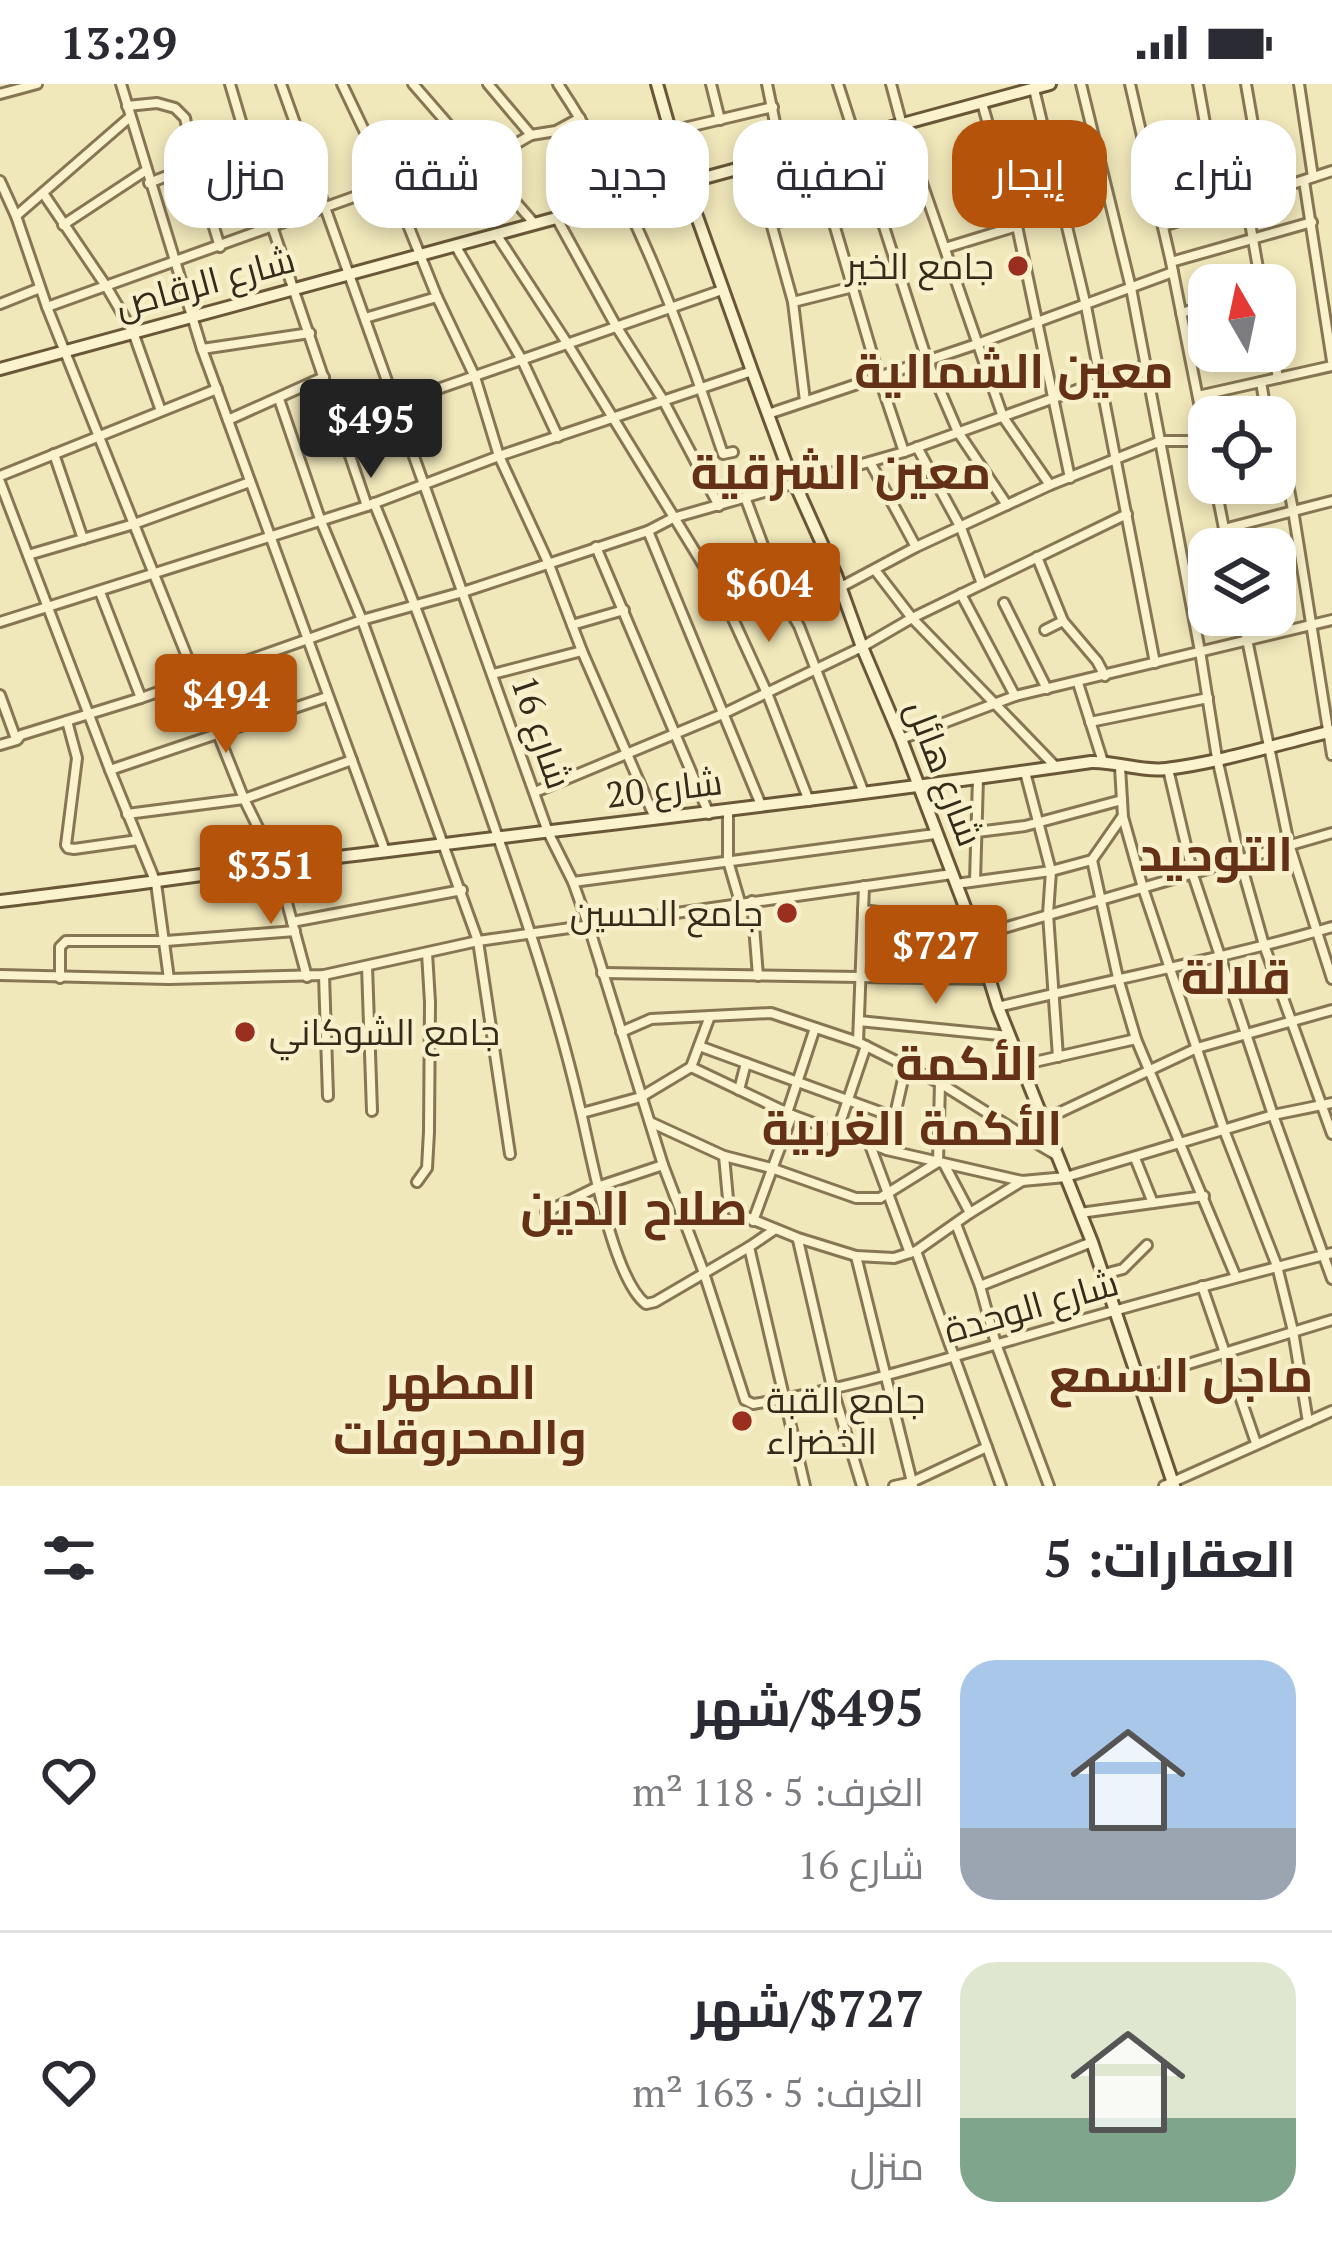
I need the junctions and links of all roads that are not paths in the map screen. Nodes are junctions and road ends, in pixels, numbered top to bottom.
1 (37, 84) edge
2 (121, 84) edge
3 (230, 84) edge
4 (281, 84) edge
5 (341, 84) edge
6 (412, 84) edge
7 (488, 84) edge
8 (558, 84) edge
9 (657, 84) edge
10 (711, 84) edge
11 (766, 84) edge
12 (838, 84) edge
13 (891, 84) edge
14 (1050, 84) edge
15 (1081, 84) edge
16 (1130, 84) edge
17 (1198, 84) edge
18 (1246, 84) edge
19 (1299, 84) edge
20 (1034, 88) junction
21 (0, 94) edge
22 (982, 104) junction
23 (773, 107) junction
24 (128, 112) junction
25 (580, 118) joint
26 (184, 120) edge
27 (242, 120) edge
28 (293, 120) edge
29 (359, 120) edge
30 (444, 120) edge
31 (668, 120) edge
32 (720, 120) junction
33 (775, 120) edge
34 (848, 120) edge
35 (901, 120) edge
36 (921, 120) edge
37 (987, 120) edge
38 (1138, 120) edge
39 (1204, 120) edge
40 (1252, 120) edge
41 (709, 122) edge
42 (531, 135) junction
43 (522, 141) edge
44 (145, 171) junction
45 (1332, 171) edge
46 (164, 177) edge
47 (1309, 180) junction
48 (0, 181) edge
49 (149, 183) junction
50 (1296, 184) edge
51 (43, 193) junction
52 (928, 199) edge
53 (522, 209) edge
54 (16, 216) junction
55 (328, 217) edge
56 (546, 219) edge
57 (533, 222) junction
58 (1312, 222) junction
59 (63, 225) junction
60 (214, 228) edge
61 (267, 228) edge
62 (273, 228) edge
63 (409, 228) edge
64 (562, 228) edge
65 (638, 228) edge
66 (701, 228) edge
67 (772, 228) edge
68 (836, 228) edge
69 (883, 228) edge
70 (1010, 228) edge
71 (1017, 228) edge
72 (1163, 228) edge
73 (1251, 228) edge
74 (495, 233) junction
75 (1253, 240) junction
76 (454, 244) junction
77 (220, 247) junction
78 (945, 248) junction
79 (419, 254) junction
80 (174, 263) junction
81 (1257, 264) edge
82 (1172, 267) junction
83 (349, 274) junction
84 (106, 286) junction
85 (1327, 286) edge
86 (853, 287) junction
87 (40, 288) junction
88 (1132, 288) junction
89 (295, 290) junction
90 (722, 290) junction
91 (437, 297) junction
92 (793, 302) junction
93 (0, 304) edge
94 (1086, 306) junction
95 (47, 307) junction
96 (671, 309) junction
97 (1188, 311) edge
98 (1181, 313) junction
99 (191, 316) junction
100 (365, 318) junction
101 (1038, 323) junction
102 (616, 326) junction
103 (133, 332) junction
104 (310, 333) junction
105 (567, 343) junction
106 (977, 344) junction
107 (1188, 346) edge
108 (202, 350) junction
109 (64, 351) junction
110 (522, 360) junction
111 (927, 360) junction
112 (1332, 363) edge
113 (1146, 365) junction
114 (0, 369) edge
115 (752, 371) junction
116 (1193, 372) edge
117 (1277, 372) edge
118 (324, 377) junction
119 (475, 377) junction
120 (879, 377) junction
121 (1278, 378) junction
122 (1261, 382) junction
123 (1100, 384) junction
124 (701, 388) junction
125 (217, 389) junction
126 (1198, 396) joint
127 (1264, 396) edge
128 (279, 399) junction
129 (1053, 399) junction
130 (663, 400) junction
131 (805, 400) junction
132 (394, 404) junction
133 (161, 411) junction
134 (768, 414) junction
135 (1004, 417) junction
136 (613, 418) junction
137 (228, 420) junction
138 (340, 423) junction
139 (958, 432) junction
140 (99, 436) junction
141 (558, 437) junction
142 (1161, 441) junction
143 (1188, 441) edge
144 (917, 447) junction
145 (733, 452) dead end
146 (904, 452) junction
147 (54, 454) junction
148 (499, 456) junction
149 (1115, 460) junction
150 (870, 462) junction
151 (1070, 478) junction
152 (0, 479) edge
153 (250, 482) junction
154 (796, 484) junction
155 (423, 485) junction
156 (1050, 485) junction
157 (745, 497) junction
158 (1332, 500) edge
159 (370, 504) junction
160 (1292, 504) edge
161 (1007, 505) junction
162 (719, 506) junction
163 (1293, 510) junction
164 (1127, 514) junction
165 (673, 518) junction
166 (320, 519) junction
167 (134, 524) junction
168 (961, 527) junction
169 (1231, 528) edge
170 (648, 531) junction
171 (269, 536) junction
172 (82, 539) junction
173 (596, 547) junction
174 (916, 548) junction
175 (28, 555) junction
176 (1037, 557) junction
177 (548, 562) junction
178 (874, 569) junction
179 (155, 572) junction
180 (982, 584) junction
181 (841, 587) junction
182 (100, 592) junction
183 (463, 592) junction
184 (961, 594) junction
185 (1004, 603) dead end
186 (416, 604) junction
187 (48, 607) junction
188 (624, 610) junction
189 (912, 618) junction
190 (362, 620) junction
191 (1332, 620) edge
192 (1063, 621) junction
193 (0, 622) edge
194 (572, 625) junction
195 (1312, 626) junction
196 (1045, 630) dead end
197 (1246, 636) edge
198 (307, 639) junction
199 (1247, 642) junction
200 (862, 646) junction
201 (582, 651) junction
202 (1201, 651) junction
203 (1155, 663) junction
204 (815, 669) junction
205 (493, 674) junction
206 (1105, 676) junction
207 (196, 680) junction
208 (1078, 683) junction
209 (1047, 689) junction
210 (767, 693) junction
211 (0, 695) edge
212 (1015, 696) junction
213 (327, 697) junction
214 (141, 698) junction
215 (1208, 698) junction
216 (996, 705) junction
217 (725, 713) junction
218 (89, 715) junction
219 (67, 721) junction
220 (1090, 722) junction
221 (1330, 731) edge
222 (677, 734) junction
223 (219, 735) junction
224 (901, 739) junction
225 (16, 740) junction
226 (0, 745) edge
227 (1269, 746) junction
228 (628, 755) junction
229 (1332, 755) edge
230 (1217, 758) junction
231 (352, 760) junction
232 (1103, 762) junction
233 (1120, 766) junction
234 (1056, 767) junction
235 (1168, 769) junction
236 (110, 770) junction
237 (1025, 772) junction
238 (978, 778) junction
239 (917, 786) junction
240 (535, 792) junction
241 (864, 794) junction
242 (244, 800) junction
243 (1122, 800) junction
244 (808, 801) junction
245 (762, 807) junction
246 (728, 811) junction
247 (127, 814) junction
248 (709, 814) junction
249 (1123, 817) junction
250 (656, 820) junction
251 (1038, 821) junction
252 (548, 832) junction
253 (976, 832) junction
254 (1332, 833) edge
255 (935, 834) junction
256 (499, 838) junction
257 (138, 840) junction
258 (444, 844) junction
259 (1289, 844) junction
260 (385, 851) junction
261 (1092, 860) junction
262 (1240, 860) junction
263 (728, 861) junction
264 (277, 866) junction
265 (1052, 872) junction
266 (1193, 875) junction
267 (954, 879) junction
268 (975, 881) junction
269 (573, 882) junction
270 (156, 883) junction
271 (864, 886) junction
272 (1143, 888) junction
273 (462, 890) junction
274 (1102, 898) junction
275 (0, 901) edge
276 (752, 901) junction
277 (740, 902) junction
278 (863, 910) junction
279 (1048, 914) junction
280 (294, 926) junction
281 (589, 926) junction
282 (1332, 927) edge
283 (973, 930) junction
284 (1317, 932) junction
285 (533, 934) junction
286 (166, 941) junction
287 (478, 941) junction
288 (1264, 945) junction
289 (428, 952) junction
290 (1220, 957) junction
291 (368, 966) junction
292 (1171, 969) junction
293 (602, 973) junction
294 (0, 975) edge
295 (324, 975) junction
296 (307, 976) junction
297 (758, 976) junction
298 (861, 977) junction
299 (60, 978) junction
300 (1118, 978) junction
301 (990, 979) junction
302 (1332, 979) edge
303 (170, 980) junction
304 (1052, 994) junction
305 (998, 1007) junction
306 (1332, 1010) edge
307 (710, 1016) junction
308 (859, 1021) junction
309 (1292, 1022) junction
310 (815, 1028) junction
311 (621, 1032) junction
312 (1248, 1035) junction
313 (1010, 1036) junction
314 (1136, 1039) junction
315 (862, 1044) junction
316 (699, 1046) junction
317 (1197, 1048) junction
318 (1058, 1057) junction
319 (746, 1063) junction
320 (1021, 1065) junction
321 (906, 1066) junction
322 (691, 1067) junction
323 (1149, 1068) junction
324 (799, 1082) junction
325 (940, 1084) junction
326 (739, 1090) junction
327 (328, 1096) dead end
328 (641, 1097) junction
329 (848, 1100) junction
330 (1327, 1105) edge
331 (372, 1111) dead end
332 (582, 1113) junction
333 (789, 1114) junction
334 (1273, 1115) junction
335 (894, 1117) junction
336 (649, 1121) junction
337 (1043, 1122) junction
338 (1224, 1130) junction
339 (837, 1132) junction
340 (1018, 1132) junction
341 (1332, 1134) edge
342 (869, 1143) junction
343 (1182, 1144) junction
344 (887, 1150) junction
345 (510, 1154) dead end
346 (724, 1156) junction
347 (1058, 1156) junction
348 (1135, 1158) junction
349 (941, 1163) junction
350 (663, 1165) junction
351 (772, 1168) junction
352 (1066, 1177) junction
353 (1022, 1181) junction
354 (418, 1182) dead end
355 (597, 1187) junction
356 (887, 1194) junction
357 (1204, 1196) junction
358 (1153, 1202) junction
359 (546, 1212) dead end
360 (970, 1213) junction
361 (1080, 1213) junction
362 (753, 1221) junction
363 (956, 1224) junction
364 (776, 1229) junction
365 (798, 1238) junction
366 (1092, 1241) junction
367 (1147, 1245) dead end
368 (749, 1247) junction
369 (913, 1252) junction
370 (1328, 1254) edge
371 (856, 1256) junction
372 (1277, 1266) junction
373 (704, 1273) junction
374 (1104, 1274) junction
375 (1236, 1277) junction
376 (1332, 1279) edge
377 (980, 1286) junction
378 (1202, 1286) junction
379 (1116, 1310) junction
380 (1332, 1320) edge
381 (1293, 1331) junction
382 (996, 1344) junction
383 (1225, 1352) junction
384 (954, 1357) junction
385 (885, 1374) junction
386 (1139, 1378) junction
387 (832, 1387) junction
388 (785, 1397) junction
389 (745, 1400) joint
390 (1332, 1411) edge
391 (1308, 1422) junction
392 (1256, 1444) junction
393 (987, 1447) junction
394 (912, 1484) edge
395 (1170, 1485) edge
396 (805, 1486) edge
397 (862, 1486) edge
398 (894, 1486) edge
399 (1001, 1486) edge
400 (1048, 1486) edge

1 - 21 street
2 - 24 street
3 - 27 street
4 - 28 street, شارع 16
5 - 29 street
6 - 30 street
7 - 42 street
8 - 25 street
9 - 31 street, شارع هائل
10 - 32 street
11 - 23 street
12 - 34 street
13 - 35 street
14 - 20 street, شارع الرقاص
15 - 88 street
16 - 38 street
17 - 39 street
18 - 40 street
19 - 47 street
20 - 22 street, شارع الرقاص
20 - 94 street
22 - 36 street, شارع الرقاص
22 - 37 street
23 - 32 street
23 - 33 street
24 - 26 street
24 - 44 street
24 - 51 street
25 - 42 street
32 - 41 street
42 - 43 street
44 - 49 street
44 - 59 street
45 - 47 street
46 - 49 street
47 - 50 street
47 - 58 street
48 - 54 street
49 - 80 street
51 - 54 street
51 - 59 street
52 - 78 street
53 - 57 street
54 - 87 street
55 - 83 street, شارع 16
56 - 57 street, شارع الرقاص
57 - 74 street, شارع الرقاص
58 - 75 street
58 - 85 street
59 - 84 street
60 - 77 street
61 - 77 street
62 - 89 street
63 - 79 street
64 - 102 street
65 - 96 street
66 - 90 street, شارع هائل
67 - 92 street
68 - 86 street
69 - 111 street
70 - 78 street
71 - 101 street
72 - 82 street
73 - 75 street
74 - 76 street, شارع الرقاص
74 - 105 street
75 - 81 street
75 - 82 street
76 - 79 street, شارع الرقاص
76 - 110 street
77 - 80 street
78 - 106 street
79 - 83 street, شارع الرقاص
79 - 91 street
80 - 84 street
80 - 99 street
82 - 88 street
82 - 98 street
83 - 89 street, شارع الرقاص
83 - 100 street, شارع 16
84 - 95 street
84 - 103 street
85 - 112 street
86 - 92 street
86 - 120 street
87 - 93 street
87 - 95 street
88 - 94 street
88 - 113 street
89 - 99 street, شارع الرقاص
89 - 104 street
90 - 96 street
90 - 115 street, شارع هائل
91 - 100 street
91 - 119 street
92 - 131 street
94 - 101 street
94 - 123 street
95 - 109 street
96 - 102 street
96 - 124 street
97 - 98 street
98 - 107 street
99 - 103 street, شارع الرقاص
99 - 108 street
100 - 132 street, شارع 16
101 - 106 street
101 - 129 street
102 - 105 street
102 - 130 street
103 - 109 street, شارع الرقاص
103 - 133 street
104 - 108 street
104 - 118 street
105 - 110 street
105 - 136 street
106 - 111 street
106 - 135 street
108 - 125 street
109 - 114 street, شارع الرقاص
109 - 140 street
110 - 119 street
110 - 141 street
111 - 120 street
111 - 139 street
112 - 121 street
113 - 123 street
113 - 142 street
115 - 124 street
115 - 134 street, شارع هائل
116 - 126 street
117 - 121 street
118 - 128 street
118 - 138 street
119 - 132 street
119 - 148 street
120 - 131 street
120 - 146 street
121 - 122 street
122 - 126 street
122 - 127 street
123 - 129 street
123 - 149 street
124 - 130 street
124 - 145 street
125 - 133 street
125 - 137 street
128 - 137 street
128 - 166 street
129 - 135 street
129 - 151 street
130 - 136 street
130 - 162 street
131 - 134 street
132 - 138 street
132 - 155 street, شارع 16
133 - 140 street
134 - 154 street, شارع هائل
135 - 139 street
135 - 156 street
136 - 141 street
136 - 165 street
137 - 153 street
138 - 159 street
139 - 144 street
139 - 161 street
140 - 147 street
140 - 167 street
141 - 148 street
142 - 143 street
142 - 149 street
142 - 202 street
144 - 146 street
144 - 168 street
146 - 150 street
147 - 152 street
147 - 172 street
148 - 155 street
148 - 177 street
149 - 151 street
149 - 164 street
150 - 154 street
150 - 174 street
151 - 156 street
152 - 175 street
153 - 167 street
153 - 171 street
154 - 157 street
154 - 181 street, شارع هائل
155 - 159 street
155 - 183 street, شارع 16
156 - 161 street
157 - 162 street
157 - 204 street
158 - 163 street
159 - 166 street
159 - 186 street
160 - 163 street
161 - 168 street
162 - 165 street
163 - 169 street
163 - 195 street
164 - 176 street
164 - 203 street
165 - 170 street
165 - 210 street
166 - 171 street
166 - 190 street
167 - 172 street
167 - 179 street
168 - 174 street
168 - 180 street
170 - 173 street
170 - 217 street
171 - 179 street
171 - 198 street
172 - 175 street
173 - 177 street
173 - 188 street
174 - 178 street
175 - 187 street
176 - 180 street
176 - 192 street
177 - 183 street
177 - 194 street
178 - 181 street
178 - 189 street
179 - 182 street
179 - 207 street
180 - 184 street
181 - 200 street, شارع هائل
182 - 187 street
182 - 214 street
183 - 186 street
183 - 205 street, شارع 16
184 - 189 street
184 - 212 street
185 - 209 street
186 - 190 street
186 - 256 street
187 - 193 street
187 - 218 street
188 - 194 street
188 - 222 street
189 - 200 street
189 - 216 street
190 - 198 street
190 - 258 street
191 - 195 street
192 - 196 street
192 - 206 street
194 - 201 street
195 - 199 street
195 - 221 street
197 - 199 street
198 - 207 street
198 - 213 street
199 - 202 street
199 - 227 street
200 - 204 street
200 - 224 street, شارع هائل
201 - 205 street
201 - 228 street
202 - 203 street
202 - 215 street
203 - 206 street
204 - 210 street
204 - 241 street
205 - 240 street, شارع 16
206 - 208 street
207 - 214 street
207 - 223 street
208 - 209 street
208 - 220 street
209 - 212 street
210 - 217 street
210 - 244 street
211 - 225 street
212 - 216 street
213 - 223 street
213 - 231 street
214 - 218 street
215 - 220 street
215 - 230 street
216 - 224 street
216 - 234 street
217 - 222 street
217 - 245 street
218 - 219 street
218 - 236 street
219 - 225 street
219 - 257 street
220 - 232 street
221 - 227 street, شارع 20
221 - 229 street
222 - 228 street
222 - 248 street
223 - 236 street
223 - 242 street
224 - 239 street, شارع هائل
225 - 226 street
227 - 230 street, شارع 20
227 - 259 street
228 - 240 street
228 - 250 street
230 - 235 street, شارع 20
230 - 262 street
231 - 242 street
231 - 260 street
232 - 233 street, شارع 20
232 - 234 street, شارع 20
233 - 235 street, شارع 20
233 - 243 street
234 - 237 street, شارع 20
235 - 266 street
236 - 247 street
237 - 238 street, شارع 20
237 - 251 street
238 - 239 street, شارع 20
238 - 253 street
239 - 241 street, شارع 20
239 - 255 street, شارع هائل
240 - 252 street, شارع 16
241 - 244 street, شارع 20
242 - 247 street
242 - 264 street
243 - 249 street
243 - 251 street
244 - 245 street, شارع 20
245 - 246 street, شارع 20
246 - 248 street, شارع 20
246 - 263 street
247 - 257 street
248 - 250 street, شارع 20
249 - 261 street
249 - 272 street
250 - 252 street, شارع 20
251 - 253 street
251 - 265 street
252 - 256 street, شارع 20
252 - 269 street, شارع 16
253 - 268 street
254 - 259 street
255 - 263 street
255 - 267 street, شارع هائل
256 - 258 street, شارع 20
256 - 285 street
257 - 270 street
258 - 260 street, شارع 20
258 - 273 street
259 - 262 street
259 - 284 street
260 - 264 street, شارع 20
261 - 265 street
261 - 274 street
262 - 266 street
262 - 288 street
263 - 269 street
263 - 277 street
264 - 270 street, شارع 20
264 - 280 street
265 - 268 street
265 - 279 street
266 - 272 street
266 - 290 street
267 - 268 street
267 - 271 street
267 - 283 street, شارع هائل
269 - 281 street, شارع 16
270 - 275 street, شارع 20
270 - 286 street
271 - 276 street
271 - 278 street
272 - 274 street
272 - 292 street
273 - 280 street
273 - 287 street
274 - 279 street
274 - 300 street
276 - 277 street
276 - 297 street
277 - 281 street
278 - 283 street
278 - 298 street
279 - 283 street
279 - 304 street
280 - 286 street
280 - 296 street
281 - 285 street
281 - 293 street, شارع 16
282 - 284 street
283 - 301 street, شارع هائل
284 - 288 street
284 - 302 street
285 - 287 street
285 - 332 street
286 - 299 street
286 - 303 street
287 - 289 street
287 - 345 street
288 - 290 street
288 - 309 street
289 - 291 street
289 - 354 street
290 - 292 street
290 - 312 street
291 - 295 street
291 - 331 street
292 - 300 street
292 - 317 street
293 - 297 street
293 - 311 street, شارع 16
294 - 299 street
295 - 296 street
295 - 327 street
296 - 303 street
297 - 298 street
298 - 301 street
298 - 308 street
299 - 303 street
300 - 304 street
300 - 314 street
301 - 305 street, شارع هائل
304 - 305 street
304 - 318 street
305 - 313 street, شارع هائل
306 - 309 street
307 - 310 street
307 - 311 street
307 - 316 street
308 - 313 street
308 - 315 street
309 - 312 street
309 - 330 street
310 - 315 street
310 - 324 street
311 - 328 street, شارع 16
312 - 317 street
312 - 334 street
313 - 320 street, شارع هائل
314 - 318 street
314 - 323 street
315 - 321 street
315 - 329 street
316 - 319 street
316 - 322 street
317 - 323 street
317 - 338 street
318 - 320 street
319 - 324 street
319 - 326 street
320 - 337 street, شارع هائل
321 - 325 street
321 - 335 street
322 - 326 street
322 - 328 street
323 - 337 street
323 - 343 street
324 - 329 street
324 - 333 street
325 - 340 street
325 - 349 street
326 - 333 street
328 - 332 street
328 - 336 street, شارع 16
329 - 335 street
329 - 339 street
330 - 334 street
330 - 341 street
332 - 355 street
333 - 339 street
333 - 351 street
334 - 338 street
334 - 370 street
335 - 344 street
336 - 346 street
336 - 350 street, شارع 16
337 - 340 street
337 - 347 street, شارع هائل
338 - 343 street
338 - 372 street
339 - 342 street
340 - 347 street
342 - 344 street
342 - 356 street
343 - 348 street
343 - 357 street
344 - 349 street
346 - 351 street
346 - 362 street
347 - 352 street, شارع هائل
348 - 352 street
348 - 358 street
349 - 353 street
349 - 356 street
349 - 360 street
350 - 355 street
350 - 373 street, شارع 16
351 - 356 street
351 - 362 street
352 - 353 street
352 - 361 street, شارع هائل
353 - 360 street
355 - 359 street
355 - 373 street
356 - 369 street
357 - 358 street
357 - 375 street
358 - 361 street
360 - 363 street
361 - 366 street, شارع هائل
362 - 364 street
363 - 369 street
363 - 377 street
364 - 365 street
364 - 368 street
365 - 371 street
365 - 387 street
366 - 374 street, شارع هائل
366 - 377 street
367 - 374 street
368 - 373 street
368 - 388 street
369 - 371 street
369 - 384 street
370 - 372 street, شارع الوحدة
370 - 376 street
371 - 385 street
372 - 375 street, شارع الوحدة
372 - 381 street
373 - 389 street, شارع 16
374 - 379 street, شارع هائل
375 - 378 street, شارع الوحدة
377 - 382 street
378 - 379 street, شارع الوحدة
378 - 383 street
379 - 382 street, شارع الوحدة
379 - 386 street, شارع هائل
380 - 381 street
381 - 383 street
381 - 391 street
382 - 384 street, شارع الوحدة
382 - 400 street
383 - 386 street
383 - 392 street
384 - 385 street, شارع الوحدة
384 - 393 street
385 - 387 street, شارع الوحدة
385 - 394 street
386 - 395 street, شارع هائل
387 - 388 street, شارع الوحدة
387 - 397 street
388 - 389 street, شارع الوحدة
388 - 396 street
390 - 391 street
391 - 392 street
392 - 395 street
393 - 394 street
393 - 399 street
394 - 398 street

